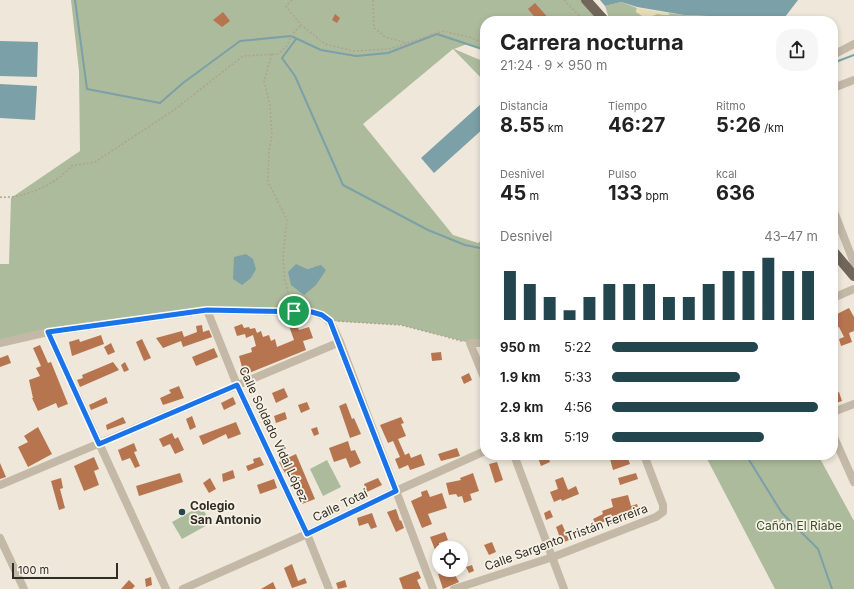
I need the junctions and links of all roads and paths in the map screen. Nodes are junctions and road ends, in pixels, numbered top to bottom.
1 (292, 0) edge
2 (373, 0) edge
3 (564, 0) edge
4 (586, 0) edge
5 (579, 16) edge
6 (600, 16) edge
7 (301, 25) junction
8 (480, 41) edge
9 (407, 43) junction
10 (854, 44) edge
11 (838, 52) edge
12 (272, 54) junction
13 (854, 80) edge
14 (838, 86) edge
15 (0, 197) edge
16 (838, 222) edge
17 (838, 257) edge
18 (854, 263) edge
19 (854, 276) edge
20 (854, 289) edge
21 (838, 296) edge
22 (207, 310) junction
23 (294, 311) junction
24 (330, 321) junction
25 (48, 332) junction
26 (340, 342) junction
27 (0, 343) edge
28 (470, 343) junction
29 (480, 344) edge
30 (480, 368) edge
31 (237, 385) junction
32 (854, 404) edge
33 (838, 410) edge
34 (99, 444) junction
35 (838, 446) edge
36 (480, 453) edge
37 (516, 460) edge
38 (646, 460) edge
39 (854, 482) edge
40 (0, 485) edge
41 (396, 491) junction
42 (307, 534) junction
43 (0, 538) edge
44 (552, 557) junction
45 (24, 589) edge
46 (166, 589) edge
47 (183, 589) edge
48 (329, 589) edge
49 (433, 589) edge
50 (454, 589) edge
51 (564, 589) edge

1 - 7 path
2 - 9 path
3 - 5 path
4 - 6 main road
7 - 9 path
7 - 12 path
8 - 9 path
10 - 11 street
12 - 15 path
12 - 23 path
13 - 14 street
16 - 18 street
17 - 19 main road
20 - 21 street
22 - 23 street
22 - 25 street
22 - 31 street, Calle Soldado Vidal López
23 - 24 street
24 - 26 street
24 - 28 path
25 - 27 street
25 - 34 street
26 - 31 street
26 - 41 street
28 - 29 street
28 - 30 street
31 - 34 street
31 - 42 street, Calle Soldado Vidal López
32 - 33 street
34 - 40 street
34 - 46 street
35 - 39 street
36 - 41 street, Calle Totaí
37 - 44 street
38 - 44 street, Calle Sargento Tristán Ferreira
41 - 42 street, Calle Totaí
41 - 49 street
42 - 47 street, Calle Totaí
42 - 48 street, Calle Soldado Vidal López
43 - 45 street
44 - 50 street, Calle Sargento Tristán Ferreira
44 - 51 street

